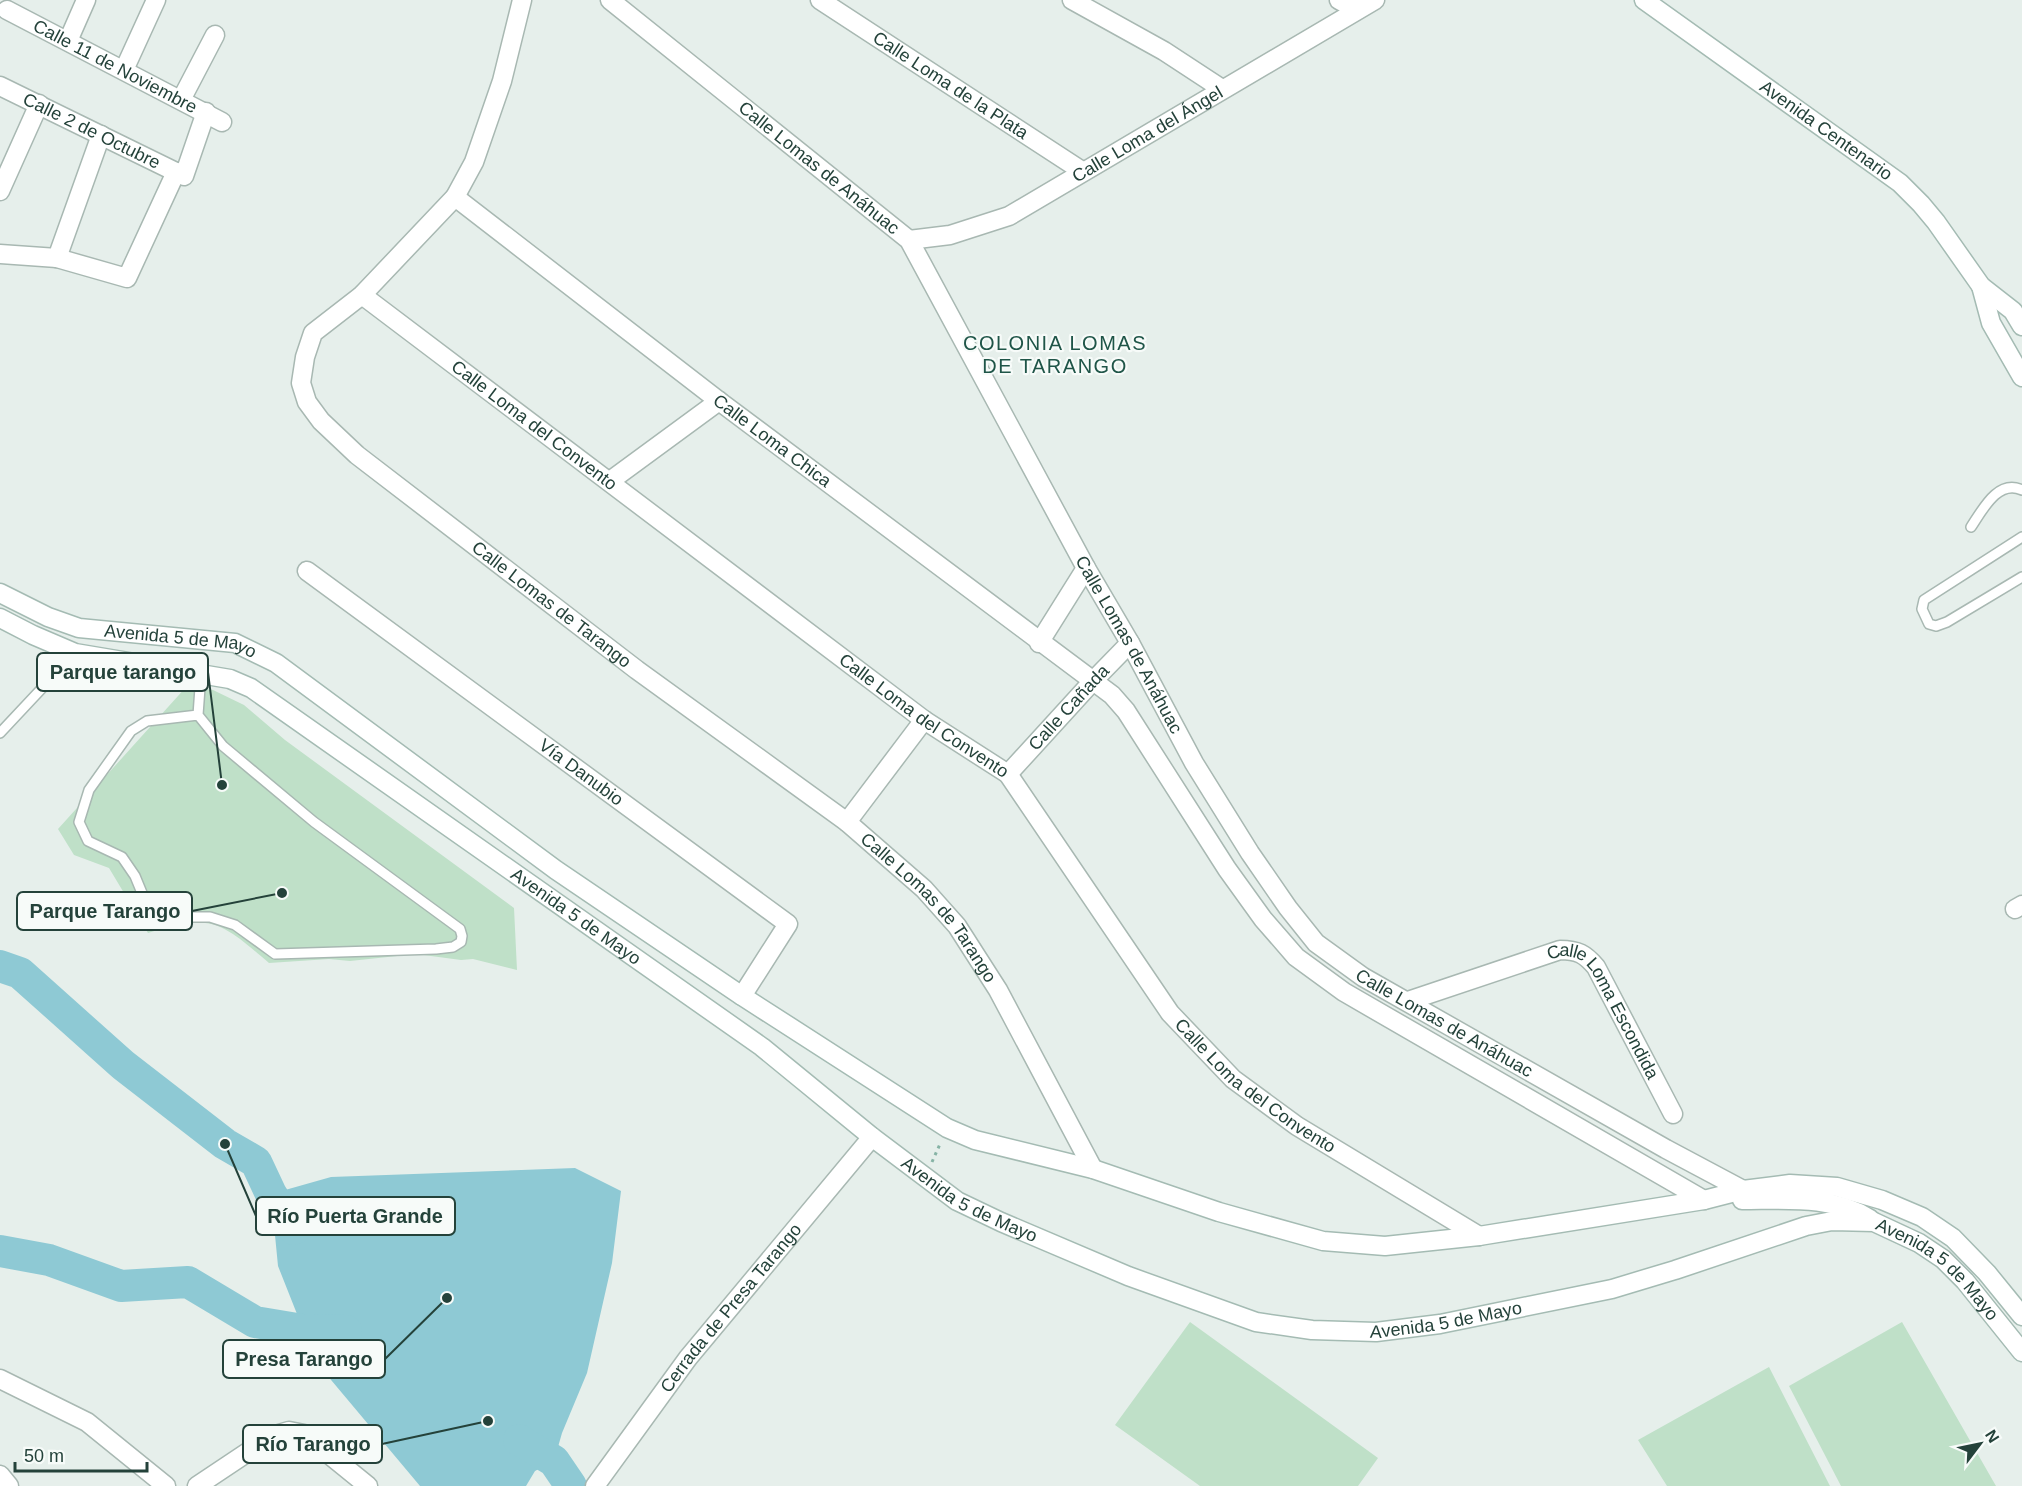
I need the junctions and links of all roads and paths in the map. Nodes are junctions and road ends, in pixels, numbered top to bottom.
1 (86, 0) edge
2 (156, 0) edge
3 (522, 0) edge
4 (610, 0) edge
5 (820, 0) edge
6 (1072, 0) edge
7 (1339, 0) edge
8 (1375, 0) edge
9 (1644, 0) edge
10 (1357, 10) junction
11 (6, 11) edge
12 (215, 35) dead end
13 (68, 41) junction
14 (124, 70) junction
15 (0, 86) edge
16 (1222, 89) junction
17 (181, 100) junction
18 (39, 104) junction
19 (101, 135) junction
20 (1082, 171) junction
21 (180, 174) junction
22 (0, 191) edge
23 (455, 196) junction
24 (909, 240) junction
25 (0, 254) edge
26 (57, 258) junction
27 (1981, 286) junction
28 (362, 295) junction
29 (2022, 326) edge
30 (2022, 377) edge
31 (718, 401) junction
32 (610, 481) junction
33 (2022, 490) edge
34 (1971, 526) dead end
35 (2022, 537) edge
36 (1086, 568) junction
37 (307, 571) dead end
38 (2022, 576) edge
39 (0, 593) edge
40 (0, 618) edge
41 (1039, 643) junction
42 (1131, 643) junction
43 (75, 653) junction
44 (201, 674) junction
45 (1092, 682) junction
46 (198, 715) junction
47 (924, 720) junction
48 (0, 733) edge
49 (1008, 774) junction
50 (847, 822) junction
51 (742, 996) junction
52 (1407, 1001) junction
53 (1673, 1114) dead end
54 (947, 1128) junction
55 (872, 1137) junction
56 (1093, 1169) junction
57 (926, 1177) junction
58 (1743, 1190) junction
59 (1704, 1200) junction
60 (1874, 1222) junction
61 (1479, 1236) junction
62 (2022, 1316) edge
63 (2022, 1352) edge
64 (0, 1379) edge
65 (0, 1475) edge
66 (9, 1486) edge
67 (166, 1486) edge
68 (196, 1486) edge
69 (368, 1486) edge
70 (595, 1486) edge

1 - 13 street
2 - 14 street
3 - 23 street, Calle Lomas de Tarango
4 - 24 street, Calle Lomas de Anáhuac
5 - 20 street, Calle Loma de la Plata
6 - 16 street
7 - 10 street
8 - 10 street, Calle Loma del Ángel
9 - 27 street, Avenida Centenario
10 - 16 street, Calle Loma del Ángel
11 - 13 street, Calle 11 de Noviembre
12 - 17 street
13 - 14 street, Calle 11 de Noviembre
14 - 17 street, Calle 11 de Noviembre
15 - 18 street, Calle 2 de Octubre
16 - 20 street, Calle Loma del Ángel
17 - 21 street, Calle 11 de Noviembre
18 - 19 street, Calle 2 de Octubre
18 - 22 street
19 - 21 street, Calle 2 de Octubre
19 - 26 street
20 - 24 street, Calle Loma del Ángel
21 - 26 street
23 - 28 street, Calle Lomas de Tarango
23 - 31 street, Calle Loma Chica
24 - 36 street, Calle Lomas de Anáhuac
25 - 26 street
27 - 29 street, Avenida Centenario
27 - 30 street, Avenida Centenario
28 - 32 street, Calle Loma del Convento
28 - 50 street, Calle Lomas de Tarango
31 - 32 street
31 - 41 street, Calle Loma Chica
32 - 47 street, Calle Loma del Convento
33 - 34 lane
35 - 38 lane
36 - 41 street
36 - 42 street, Calle Lomas de Anáhuac
37 - 51 street, Vía Danubio
39 - 51 street, Avenida 5 de Mayo
40 - 43 street, Avenida 5 de Mayo
41 - 45 street, Calle Loma Chica
42 - 45 street, Calle Cañada
42 - 52 street, Calle Lomas de Anáhuac
43 - 44 street, Avenida 5 de Mayo
43 - 48 lane
44 - 46 lane
44 - 55 street, Avenida 5 de Mayo
45 - 49 street, Calle Cañada
45 - 59 street, Calle Lomas de Anáhuac
46 - 46 lane
47 - 49 street, Calle Loma del Convento
47 - 50 street
49 - 61 street, Calle Loma del Convento
50 - 56 street, Calle Lomas de Tarango
51 - 54 street, Avenida 5 de Mayo
52 - 53 street, Calle Loma Escondida
52 - 58 street, Calle Lomas de Anáhuac
54 - 56 street, Avenida 5 de Mayo
54 - 57 path
55 - 57 street, Avenida 5 de Mayo
55 - 70 street, Cerrada de Presa Tarango
56 - 61 street, Avenida 5 de Mayo
57 - 60 street, Avenida 5 de Mayo
58 - 59 street, Avenida 5 de Mayo
58 - 62 street, Avenida 5 de Mayo
59 - 60 street
59 - 61 street, Avenida 5 de Mayo
60 - 63 street, Avenida 5 de Mayo
64 - 67 street
65 - 66 street
68 - 69 street

